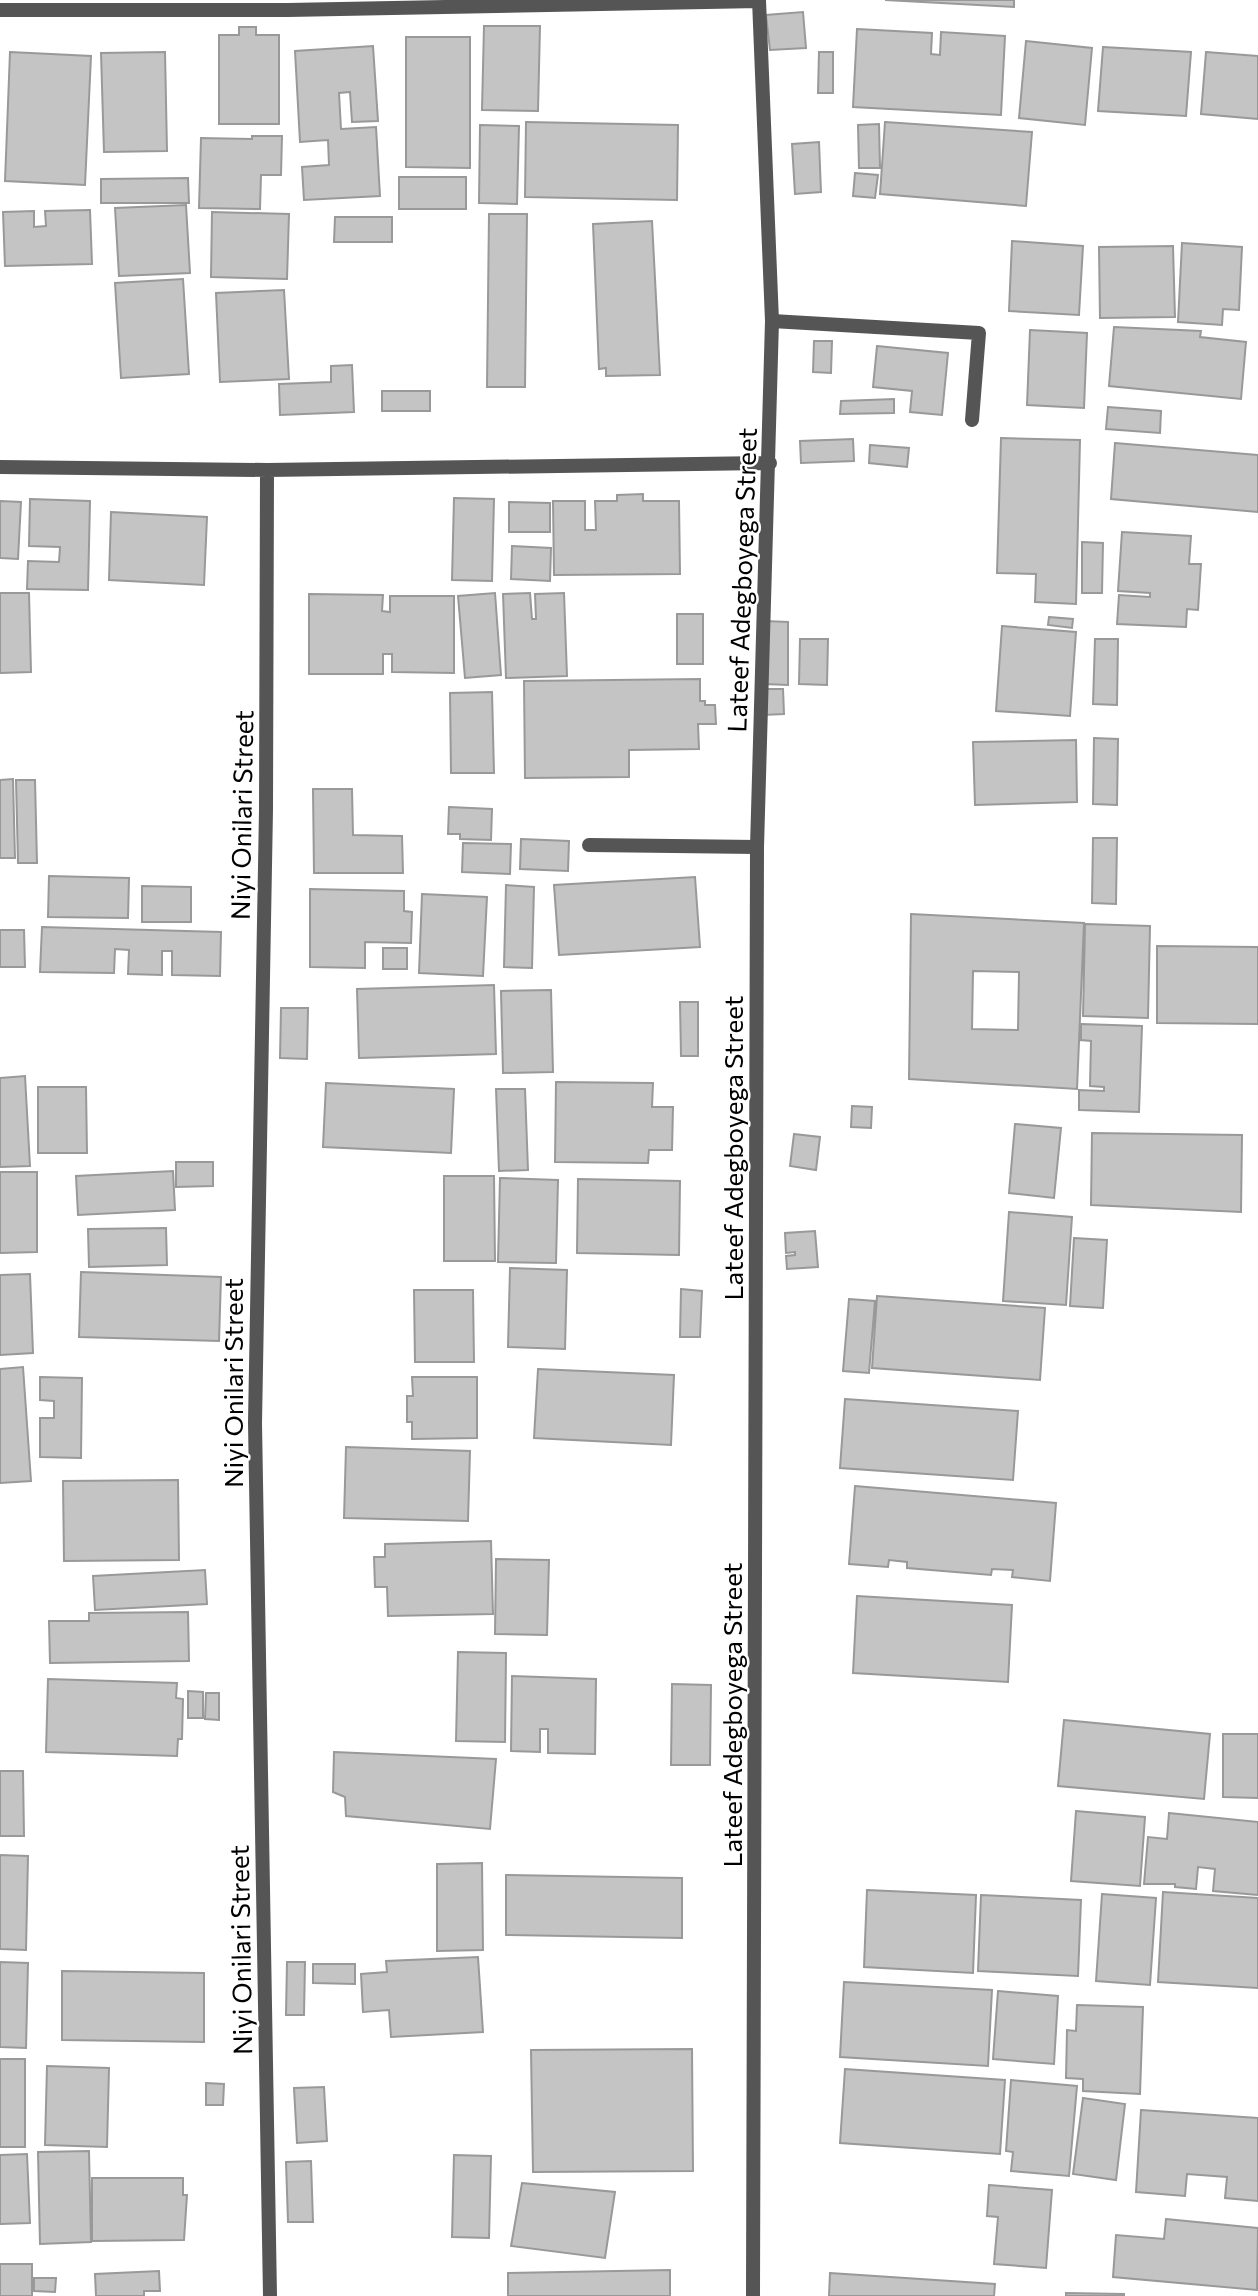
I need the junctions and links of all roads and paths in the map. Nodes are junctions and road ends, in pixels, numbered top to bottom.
1 (759, 0) edge
2 (288, 5) edge
3 (0, 10) edge
4 (772, 321) junction
5 (972, 420) dead end
6 (770, 463) junction
7 (0, 467) edge
8 (267, 470) junction
9 (589, 845) dead end
10 (757, 847) junction
11 (270, 2296) edge
12 (752, 2296) edge

1 - 2 street
1 - 4 street, Lateef Adegboyega Street
2 - 3 street
4 - 5 street
4 - 6 street, Lateef Adegboyega Street
6 - 8 street
6 - 10 street, Lateef Adegboyega Street
7 - 8 street
8 - 11 street, Niyi Onilari Street
9 - 10 street
10 - 12 street, Lateef Adegboyega Street

